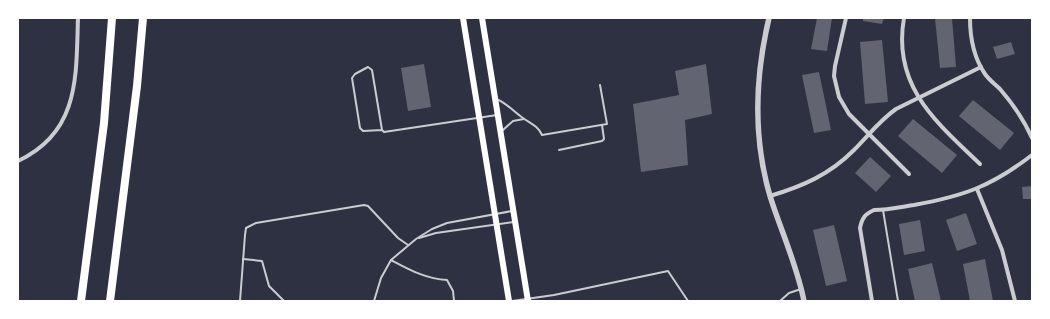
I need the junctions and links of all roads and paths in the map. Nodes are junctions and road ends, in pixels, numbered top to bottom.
1 (78, 18) edge
2 (112, 18) edge
3 (143, 18) edge
4 (463, 18) edge
5 (482, 18) edge
6 (769, 18) edge
7 (846, 18) edge
8 (904, 18) edge
9 (970, 18) edge
10 (981, 67) junction
11 (600, 85) dead end
12 (918, 98) junction
13 (495, 99) junction
14 (498, 114) junction
15 (480, 118) junction
16 (524, 119) junction
17 (602, 125) junction
18 (382, 130) junction
19 (501, 133) junction
20 (868, 134) junction
21 (1032, 138) edge
22 (559, 150) dead end
23 (1032, 155) edge
24 (18, 161) edge
25 (980, 164) dead end
26 (909, 174) dead end
27 (977, 189) junction
28 (770, 196) junction
29 (883, 210) junction
30 (513, 211) junction
31 (495, 214) junction
32 (515, 222) junction
33 (497, 224) junction
34 (416, 239) junction
35 (408, 245) junction
36 (243, 259) junction
37 (391, 260) junction
38 (801, 289) junction
39 (528, 300) edge
40 (81, 301) edge
41 (110, 301) edge
42 (240, 301) edge
43 (284, 301) edge
44 (374, 301) edge
45 (454, 301) edge
46 (510, 301) edge
47 (688, 301) edge
48 (780, 301) edge
49 (804, 301) edge
50 (872, 301) edge
51 (898, 301) edge
52 (1015, 301) edge

1 - 24 street
2 - 40 highway
3 - 41 highway
4 - 15 main road
5 - 13 main road
6 - 28 street
7 - 20 street
8 - 12 street
9 - 10 street
10 - 12 street
10 - 21 street
11 - 17 lane
12 - 20 street
12 - 25 street
13 - 14 main road
13 - 16 lane
14 - 15 lane
14 - 19 main road
15 - 18 lane
15 - 31 main road
16 - 17 lane
16 - 19 lane
17 - 22 lane
18 - 18 lane
19 - 30 main road
20 - 26 street
20 - 28 street
23 - 27 street
27 - 29 street
27 - 52 street
28 - 38 street
29 - 50 street
29 - 51 lane
30 - 31 lane
30 - 32 main road
31 - 33 main road
31 - 34 lane
32 - 33 lane
32 - 39 main road
33 - 34 lane
33 - 46 main road
34 - 35 lane
35 - 36 lane
35 - 37 lane
36 - 42 lane
36 - 43 lane
37 - 44 lane
37 - 45 lane
38 - 48 lane
38 - 49 street
39 - 46 lane
39 - 47 lane

